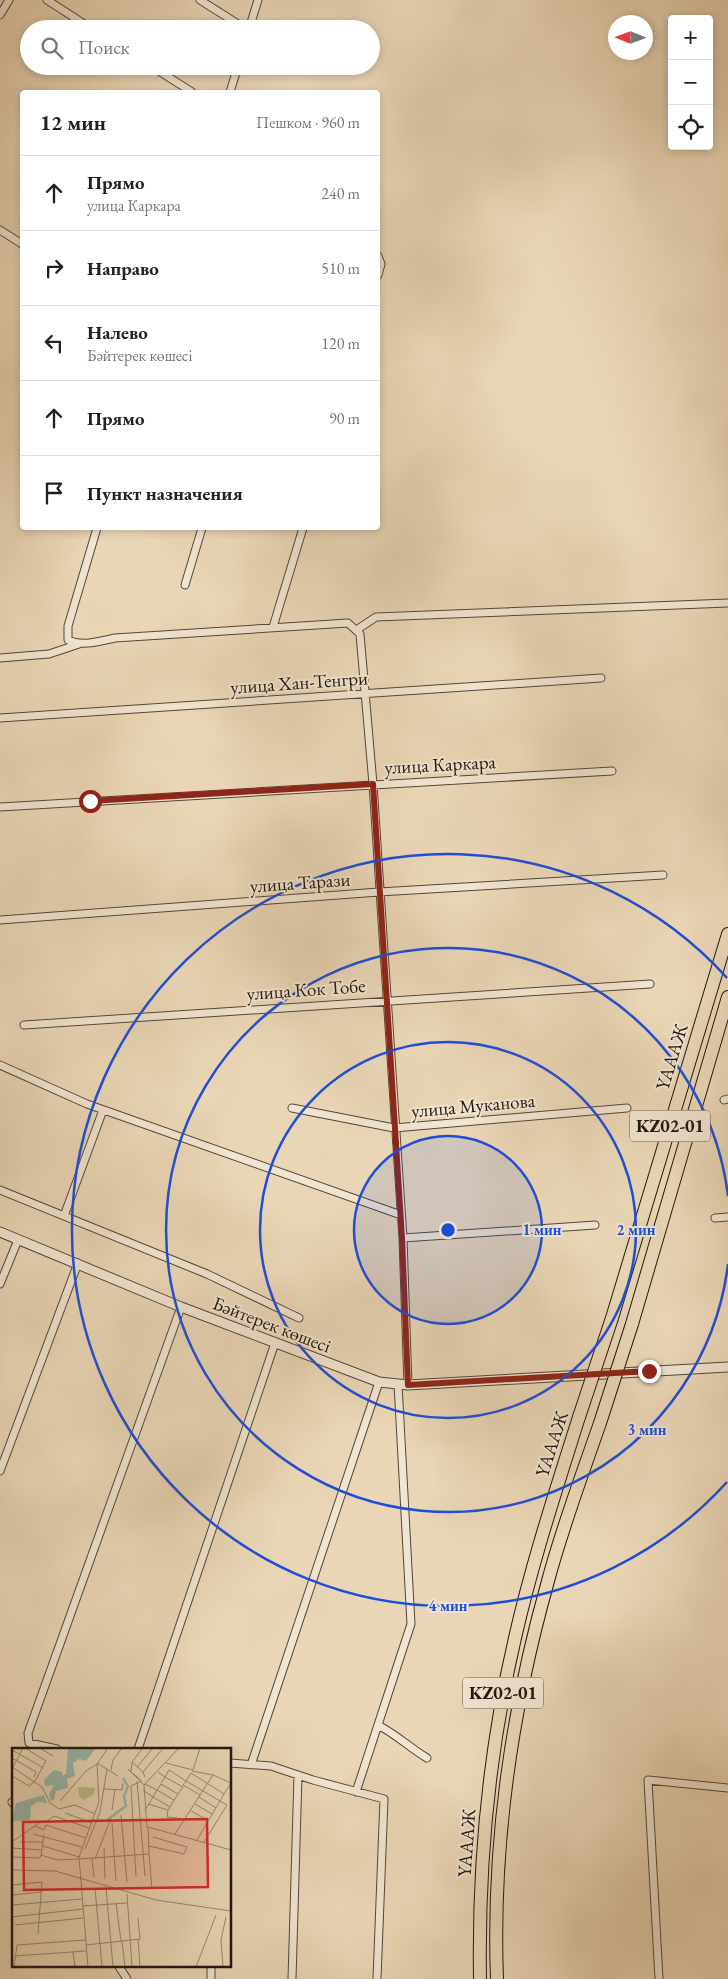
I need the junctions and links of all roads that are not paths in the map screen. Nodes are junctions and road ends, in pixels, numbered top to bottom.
1 (9, 0) edge
2 (47, 0) edge
3 (200, 0) edge
4 (258, 0) edge
5 (0, 15) edge
6 (78, 20) edge
7 (233, 20) edge
8 (251, 20) edge
9 (165, 75) edge
10 (235, 75) edge
11 (189, 90) edge
12 (231, 90) edge
13 (0, 230) edge
14 (20, 243) edge
15 (96, 530) edge
16 (201, 530) edge
17 (302, 530) edge
18 (185, 585) dead end
19 (728, 603) edge
20 (274, 627) junction
21 (358, 629) junction
22 (79, 644) junction
23 (0, 658) edge
24 (601, 678) dead end
25 (366, 694) junction
26 (0, 718) edge
27 (612, 772) dead end
28 (373, 784) junction
29 (0, 807) edge
30 (664, 875) dead end
31 (379, 892) junction
32 (0, 920) edge
33 (728, 934) edge
34 (650, 984) dead end
35 (728, 997) edge
36 (386, 1000) junction
37 (24, 1025) dead end
38 (0, 1065) edge
39 (292, 1108) dead end
40 (628, 1108) dead end
41 (103, 1110) junction
42 (394, 1128) junction
43 (0, 1190) edge
44 (401, 1215) junction
45 (64, 1216) junction
46 (728, 1217) edge
47 (715, 1218) dead end
48 (595, 1226) dead end
49 (0, 1232) edge
50 (402, 1238) junction
51 (18, 1240) junction
52 (78, 1263) junction
53 (0, 1284) edge
54 (181, 1307) junction
55 (300, 1318) dead end
56 (275, 1342) junction
57 (728, 1367) edge
58 (379, 1382) junction
59 (398, 1384) junction
60 (408, 1385) junction
61 (0, 1471) edge
62 (378, 1726) junction
63 (52, 1748) edge
64 (138, 1748) edge
65 (427, 1758) dead end
66 (231, 1764) edge
67 (251, 1764) junction
68 (298, 1775) junction
69 (728, 1788) edge
70 (356, 1792) junction
71 (119, 1966) edge
72 (211, 1966) edge
73 (127, 1979) edge
74 (211, 1979) edge
75 (292, 1979) edge
76 (377, 1979) edge
77 (480, 1979) edge
78 (497, 1979) edge
79 (659, 1979) edge

1 - 5 street
2 - 6 street
3 - 7 street
4 - 8 street
9 - 11 street
10 - 12 street
13 - 14 street
15 - 22 street
16 - 18 street
17 - 20 street
19 - 21 street
20 - 21 street
20 - 22 street
21 - 25 street
22 - 23 street
24 - 25 street, улица Хан-Тенгри
25 - 26 street, улица Хан-Тенгри
25 - 28 street
27 - 28 street, улица Каркара
28 - 29 street, улица Каркара
28 - 31 street
30 - 31 street, улица Тарази
31 - 32 street, улица Тарази
31 - 36 street
33 - 77 highway, ҮАААЖ / KZ02-01, bridge
34 - 36 street, улица Кок Тобе
35 - 78 highway, ҮАААЖ / KZ02-01, bridge
36 - 37 street, улица Кок Тобе
36 - 42 street
38 - 41 street
39 - 42 street, улица Муканова
40 - 42 street, улица Муканова
41 - 44 street
41 - 45 street
42 - 44 street
43 - 45 street
44 - 50 street
45 - 55 street
46 - 47 street
48 - 50 street
49 - 51 street, Бәйтерек көшесі
50 - 60 street
51 - 52 street, Бәйтерек көшесі
51 - 53 street
52 - 54 street, Бәйтерек көшесі
52 - 61 street
54 - 56 street, Бәйтерек көшесі
54 - 63 street
56 - 58 street, Бәйтерек көшесі
56 - 64 street
57 - 60 street, Бәйтерек көшесі
58 - 59 street, Бәйтерек көшесі
58 - 67 street
59 - 60 street, Бәйтерек көшесі
59 - 62 street
62 - 65 street
62 - 70 street
66 - 67 street
67 - 68 street
68 - 70 street
68 - 75 street
69 - 79 street
70 - 76 street
71 - 73 street
72 - 74 street

